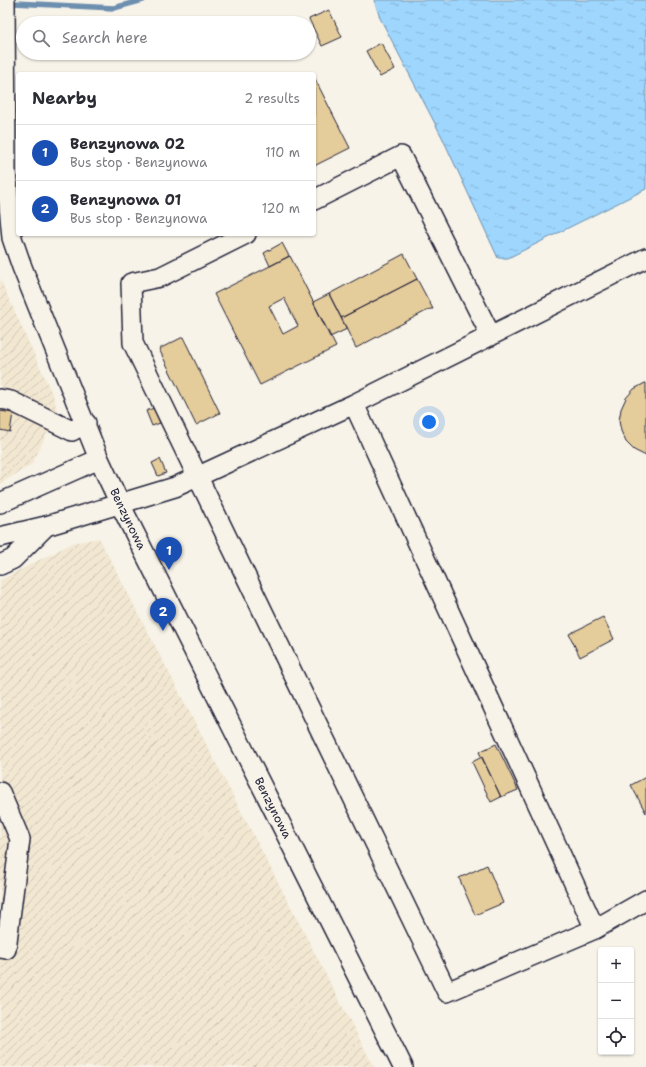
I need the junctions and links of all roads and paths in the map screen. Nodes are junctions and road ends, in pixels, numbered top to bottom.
1 (5, 0) edge
2 (3, 43) edge
3 (316, 199) edge
4 (242, 236) edge
5 (646, 258) edge
6 (491, 336) junction
7 (0, 399) edge
8 (354, 404) junction
9 (86, 423) junction
10 (100, 459) junction
11 (198, 477) junction
12 (0, 503) edge
13 (120, 504) junction
14 (46, 526) junction
15 (0, 537) edge
16 (0, 565) edge
17 (0, 792) edge
18 (646, 900) edge
19 (595, 929) junction
20 (0, 948) edge
21 (404, 1067) edge

1 - 2 street, Benzynowa
2 - 9 street, Benzynowa
3 - 6 street
4 - 11 street
5 - 6 street
6 - 8 street
7 - 9 street
8 - 11 street
8 - 19 street
9 - 10 street, Benzynowa
10 - 12 street
10 - 13 street, Benzynowa
11 - 13 street
11 - 19 street
13 - 14 street
13 - 21 street, Benzynowa
14 - 15 street
14 - 16 street
17 - 20 street
18 - 19 street

